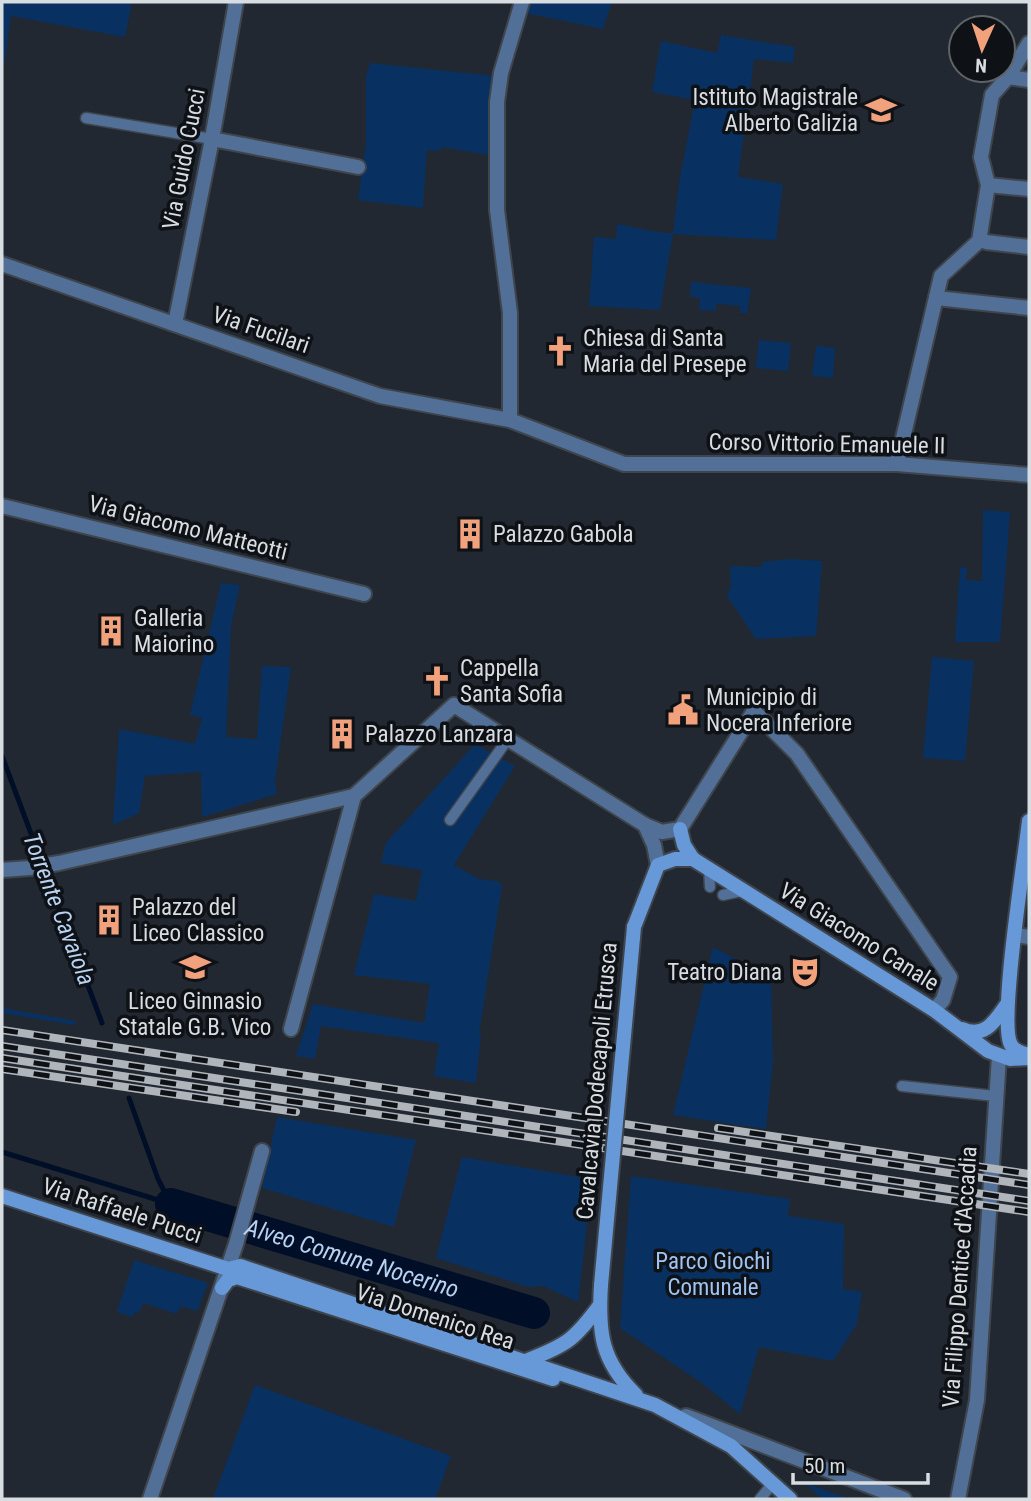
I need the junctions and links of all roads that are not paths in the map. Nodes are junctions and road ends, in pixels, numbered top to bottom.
1 (236, 2) edge
2 (522, 2) edge
3 (1029, 43) edge
4 (1017, 62) edge
5 (1002, 84) edge
6 (86, 118) dead end
7 (212, 139) junction
8 (358, 167) dead end
9 (988, 185) junction
10 (1029, 189) edge
11 (986, 242) dead end
12 (1029, 247) edge
13 (2, 264) edge
14 (936, 298) junction
15 (1029, 308) edge
16 (175, 324) junction
17 (510, 420) junction
18 (624, 464) joint
19 (897, 464) junction
20 (1029, 475) edge
21 (2, 506) edge
22 (364, 594) dead end
23 (508, 739) junction
24 (354, 796) junction
25 (450, 820) dead end
26 (1029, 821) edge
27 (645, 825) junction
28 (680, 829) junction
29 (693, 859) junction
30 (658, 866) junction
31 (2, 870) edge
32 (709, 870) junction
33 (710, 887) dead end
34 (742, 891) junction
35 (723, 895) dead end
36 (1022, 936) edge
37 (1007, 1004) junction
38 (934, 1010) junction
39 (958, 1027) junction
40 (291, 1029) dead end
41 (999, 1056) junction
42 (1029, 1056) edge
43 (902, 1086) dead end
44 (995, 1096) junction
45 (262, 1151) dead end
46 (2, 1196) edge
47 (228, 1269) junction
48 (222, 1288) junction
49 (600, 1305) junction
50 (528, 1360) junction
51 (640, 1398) junction
52 (655, 1405) junction
53 (773, 1483) junction
54 (787, 1498) edge
55 (150, 1499) edge
56 (760, 1499) edge
57 (904, 1499) edge
58 (958, 1499) edge

1 - 7 street, Via Guido Cucci
2 - 17 street
3 - 4 street
5 - 9 street
6 - 7 lane
7 - 8 street
7 - 16 street, Via Guido Cucci
9 - 10 street
9 - 14 street
11 - 12 street
13 - 16 street, Via Fucilari
14 - 15 street
14 - 19 street
16 - 17 street, Via Fucilari
17 - 18 street, Via Fucilari
18 - 19 street, Corso Vittorio Emanuele II
19 - 20 street, Corso Vittorio Emanuele II
21 - 22 street, Via Giacomo Matteotti
23 - 24 street
23 - 25 lane
23 - 27 street
24 - 31 street
24 - 40 street
26 - 36 street
27 - 28 street
27 - 30 street
28 - 29 street
28 - 38 street
29 - 30 street
29 - 32 street, Via Giacomo Canale
30 - 49 street, Cavalcavia Dodecapoli Etrusca, bridge
32 - 33 lane
32 - 34 street, Via Giacomo Canale
34 - 35 lane
34 - 38 street, Via Giacomo Canale
36 - 37 street
37 - 39 street
37 - 42 street
38 - 39 street, Via Giacomo Canale
39 - 41 street, Via Giacomo Canale
41 - 42 street
41 - 44 street, Via Filippo Dentice d'Accadia
43 - 44 lane
44 - 58 street, Via Filippo Dentice d'Accadia
45 - 47 street
46 - 47 street, Via Raffaele Pucci
47 - 48 street
47 - 50 street, Via Domenico Rea
48 - 51 street, Via Domenico Rea
48 - 55 street
49 - 50 street
49 - 51 street, Cavalcavia Dodecapoli Etrusca
50 - 51 street, Via Domenico Rea
51 - 52 street, Via Domenico Rea
52 - 53 street, Via Domenico Rea
52 - 57 street
53 - 54 street, Via Domenico Rea
53 - 56 lane

